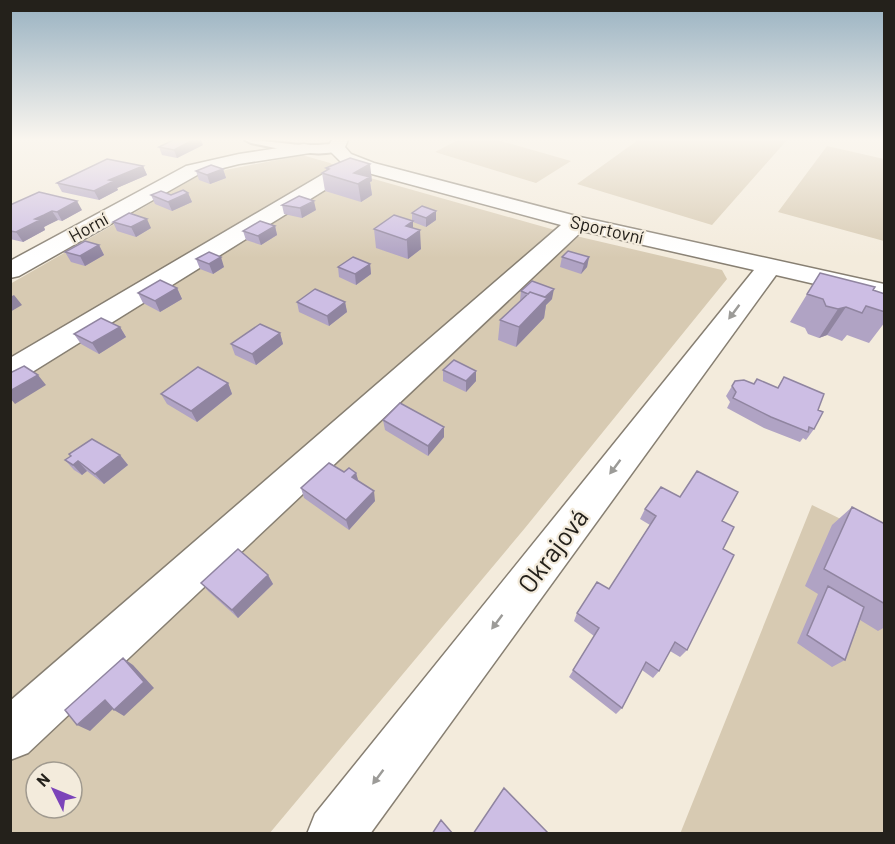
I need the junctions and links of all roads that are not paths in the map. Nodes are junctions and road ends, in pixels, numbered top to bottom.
1 (176, 179) edge
2 (328, 179) edge
3 (416, 179) edge
4 (577, 223) junction
5 (770, 266) junction
6 (10, 271) edge
7 (885, 292) edge
8 (10, 372) edge
9 (10, 735) edge
10 (335, 834) edge

1 - 6 street, Horní
2 - 8 street
3 - 4 street, Sportovní
4 - 5 street, Sportovní
4 - 9 street
5 - 7 street, Sportovní
5 -> 10 street, Okrajová

